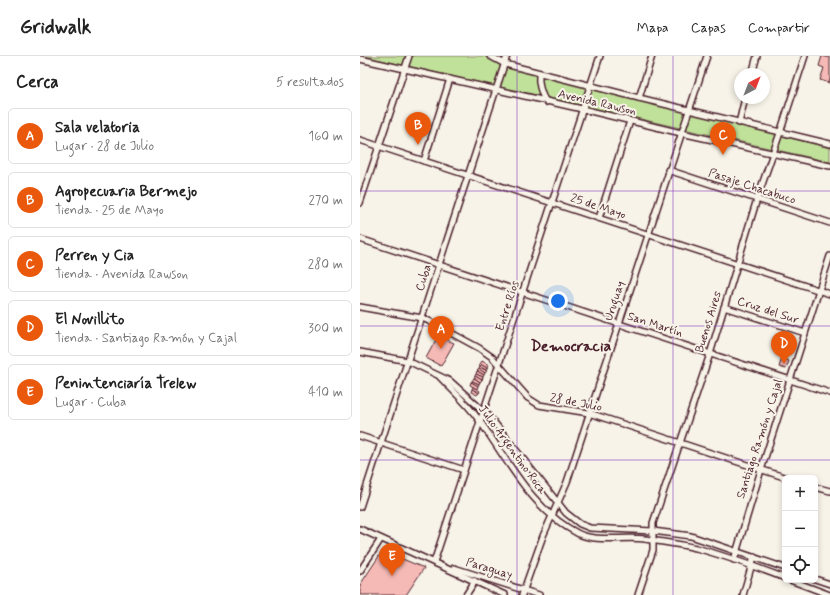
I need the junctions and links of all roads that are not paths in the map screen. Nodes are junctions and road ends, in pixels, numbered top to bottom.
1 (409, 56) edge
2 (490, 56) edge
3 (507, 56) edge
4 (600, 56) edge
5 (652, 56) edge
6 (707, 56) edge
7 (757, 56) edge
8 (805, 56) edge
9 (360, 59) edge
10 (505, 64) junction
11 (754, 68) edge
12 (404, 69) junction
13 (539, 72) junction
14 (450, 79) junction
15 (590, 86) junction
16 (496, 90) junction
17 (639, 98) junction
18 (546, 102) junction
19 (744, 104) edge
20 (582, 109) junction
21 (688, 110) junction
22 (630, 121) junction
23 (739, 123) junction
24 (681, 133) junction
25 (780, 133) junction
26 (360, 140) edge
27 (830, 144) edge
28 (379, 146) junction
29 (774, 153) junction
30 (424, 161) junction
31 (830, 166) edge
32 (668, 170) junction
33 (468, 175) junction
34 (757, 198) junction
35 (360, 203) edge
36 (552, 203) junction
37 (599, 218) junction
38 (830, 223) edge
39 (648, 234) junction
40 (360, 239) edge
41 (830, 256) edge
42 (737, 263) junction
43 (439, 265) junction
44 (819, 290) junction
45 (523, 293) junction
46 (830, 294) edge
47 (724, 307) junction
48 (360, 308) edge
49 (422, 318) junction
50 (618, 324) junction
51 (805, 333) junction
52 (360, 352) edge
53 (710, 354) junction
54 (408, 361) junction
55 (499, 364) junction
56 (437, 374) junction
57 (790, 380) junction
58 (830, 393) edge
59 (484, 411) junction
60 (589, 413) junction
61 (480, 421) junction
62 (360, 436) edge
63 (381, 443) junction
64 (680, 443) junction
65 (464, 470) junction
66 (761, 470) junction
67 (782, 476) edge
68 (818, 488) edge
69 (830, 491) edge
70 (557, 503) junction
71 (360, 507) edge
72 (552, 516) junction
73 (360, 529) edge
74 (653, 531) junction
75 (381, 539) junction
76 (654, 540) junction
77 (736, 550) junction
78 (754, 557) junction
79 (734, 560) junction
80 (434, 562) junction
81 (752, 566) junction
82 (782, 567) edge
83 (360, 571) edge
84 (782, 577) edge
85 (818, 580) edge
86 (475, 581) junction
87 (798, 583) edge
88 (830, 584) edge
89 (523, 592) edge
90 (466, 595) edge
91 (505, 595) edge
92 (539, 595) edge
93 (638, 595) edge
94 (743, 595) edge
95 (830, 595) edge

1 - 12 street
2 - 10 street, Avenida Rawson
3 - 10 street, Cuba
4 - 15 street, Entre Ríos
5 - 17 street
6 - 21 street, Uruguay
7 - 11 street
8 - 25 street, Buenos Aires
9 - 12 street, Avenida Rawson
10 - 13 street, Avenida Rawson
10 - 16 street, Cuba
12 - 14 street, Avenida Rawson
12 - 28 street
13 - 15 street, Avenida Rawson
13 - 18 street
14 - 16 street, Avenida Rawson
14 - 30 street
15 - 17 street, Avenida Rawson
15 - 20 street, Entre Ríos
16 - 18 street, Avenida Rawson
16 - 33 street, Cuba
17 - 21 street, Avenida Rawson
18 - 20 street, Avenida Rawson
19 - 23 street
20 - 22 street, Avenida Rawson
20 - 36 street, Entre Ríos
21 - 23 street, Avenida Rawson
21 - 24 street, Uruguay
22 - 24 street, Avenida Rawson
22 - 37 street
23 - 25 street, Avenida Rawson
24 - 29 street, Avenida Rawson
24 - 32 street, Uruguay
25 - 27 street, Avenida Rawson
25 - 29 street, Buenos Aires
26 - 28 street, 25 de Mayo
28 - 30 street, 25 de Mayo
28 - 35 street
29 - 31 street, Avenida Rawson
29 - 34 street, Buenos Aires
30 - 33 street, 25 de Mayo
32 - 34 street, Pasaje Chacabuco
32 - 39 street, Uruguay
33 - 36 street, 25 de Mayo
33 - 43 street, Cuba
34 - 38 street, Pasaje Chacabuco
34 - 42 street, Buenos Aires
36 - 37 street, 25 de Mayo
36 - 45 street, Entre Ríos
37 - 39 street, 25 de Mayo
39 - 42 street, 25 de Mayo
39 - 50 street, Uruguay
40 - 43 street, San Martín
41 - 44 street, Santiago Ramón y Cajal
42 - 44 street, 25 de Mayo
42 - 47 street, Buenos Aires
43 - 45 street, San Martín
43 - 49 street, Cuba
44 - 46 street, 25 de Mayo
44 - 51 street, Santiago Ramón y Cajal
45 - 50 street, San Martín
45 - 55 street, Entre Ríos
47 - 51 street, Cruz del Sur
47 - 53 street, Buenos Aires
48 - 49 street, 28 de Julio
49 - 54 street, Cuba
49 - 55 street, 28 de Julio
50 - 53 street, San Martín
50 - 60 street, Uruguay
51 - 57 street, Santiago Ramón y Cajal
52 - 54 street, Julio Argentino Roca
53 - 57 street, San Martín
53 - 64 street, Buenos Aires
54 - 56 street, Julio Argentino Roca
54 - 63 street, Cuba
55 - 59 street, Entre Ríos
55 - 60 street, 28 de Julio
56 - 59 street, Julio Argentino Roca
56 - 61 street, Julio Argentino Roca
57 - 58 street, San Martín
57 - 66 street, Santiago Ramón y Cajal
59 - 61 street, Entre Ríos
59 - 70 street, Julio Argentino Roca
60 - 64 street, 28 de Julio
60 - 70 street, Uruguay
61 - 65 street, Entre Ríos
61 - 72 street, Julio Argentino Roca
62 - 63 street
63 - 65 street
63 - 71 street, Cuba
64 - 66 street, 28 de Julio
64 - 74 street, Buenos Aires
65 - 80 street, Entre Ríos
66 - 67 street, 28 de Julio
66 - 77 street, Santiago Ramón y Cajal
68 - 69 street
70 - 72 street, Uruguay
70 - 74 street, Julio Argentino Roca
72 - 76 street, Julio Argentino Roca
72 - 89 street, Uruguay
73 - 75 street
74 - 76 street, Buenos Aires
74 - 77 street, Julio Argentino Roca
75 - 80 street
75 - 83 street
76 - 79 street, Julio Argentino Roca
76 - 93 street, Buenos Aires
77 - 78 street, Julio Argentino Roca
77 - 79 street, Santiago Ramón y Cajal
78 - 81 street
78 - 82 street, Julio Argentino Roca
79 - 81 street, Julio Argentino Roca
80 - 86 street
80 - 89 street, Paraguay
81 - 84 street, Julio Argentino Roca
81 - 94 street
85 - 88 street
86 - 90 street
86 - 91 street
87 - 95 street
89 - 92 street, Paraguay

